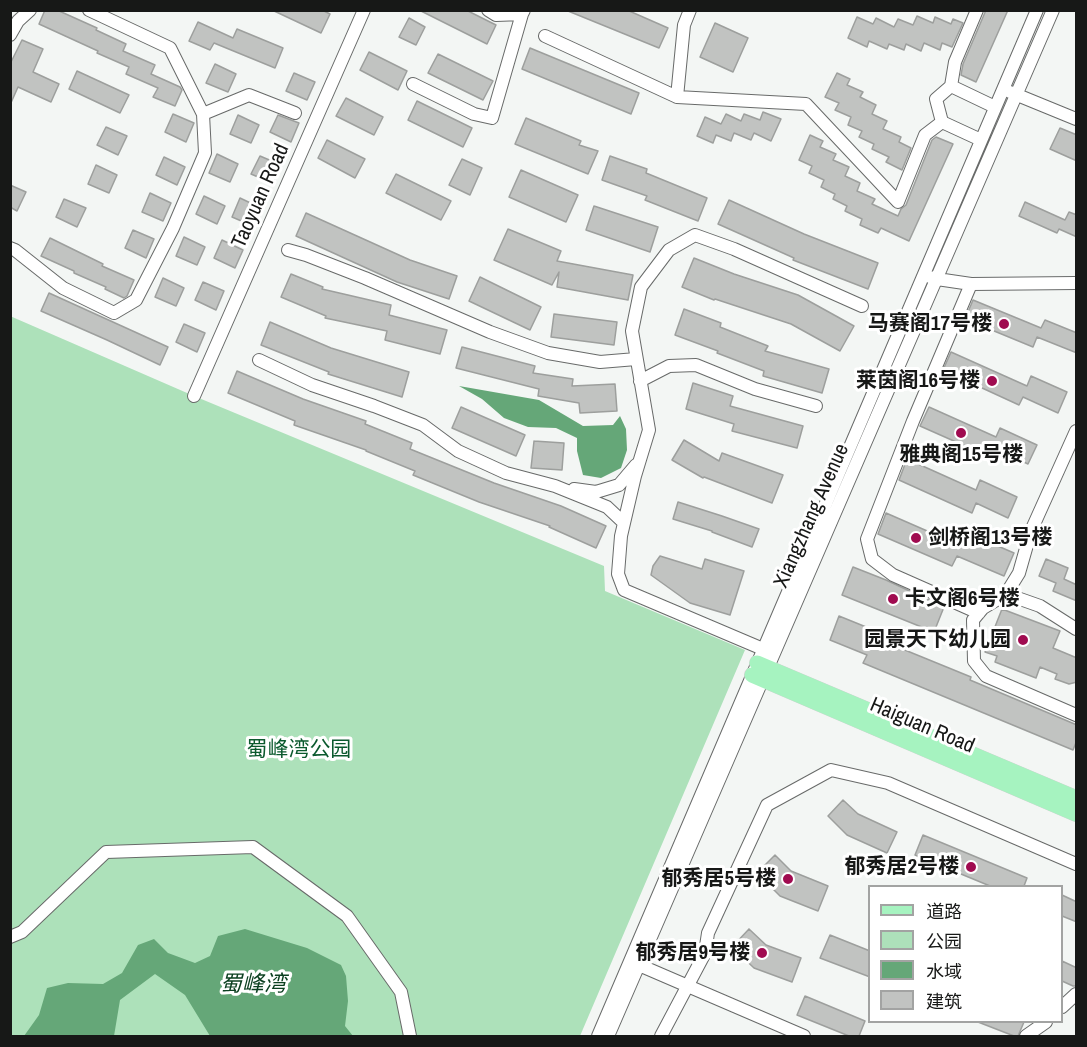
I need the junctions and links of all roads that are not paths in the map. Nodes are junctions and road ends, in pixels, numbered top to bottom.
1 (30, 10) edge
2 (89, 10) edge
3 (364, 10) edge
4 (488, 10) edge
5 (690, 10) edge
6 (977, 10) edge
7 (1037, 10) edge
8 (1053, 10) edge
9 (523, 12) edge
10 (10, 35) edge
11 (544, 36) dead end
12 (413, 84) dead end
13 (951, 86) junction
14 (1003, 90) junction
15 (1016, 94) junction
16 (677, 97) junction
17 (995, 107) junction
18 (295, 113) dead end
19 (203, 114) junction
20 (1077, 119) edge
21 (942, 122) junction
22 (981, 140) junction
23 (10, 248) edge
24 (288, 250) dead end
25 (924, 275) junction
26 (937, 279) junction
27 (1077, 283) edge
28 (971, 284) junction
29 (862, 306) dead end
30 (636, 359) junction
31 (259, 360) dead end
32 (640, 381) junction
33 (194, 396) dead end
34 (816, 406) dead end
35 (1077, 431) edge
36 (640, 460) junction
37 (555, 486) junction
38 (624, 524) junction
39 (1006, 594) junction
40 (979, 613) junction
41 (1077, 628) edge
42 (763, 665) junction
43 (1077, 715) edge
44 (1077, 798) edge
45 (1077, 814) edge
46 (1077, 864) edge
47 (10, 937) edge
48 (639, 965) junction
49 (688, 986) junction
50 (1077, 994) edge
51 (1063, 1006) edge
52 (1045, 1023) edge
53 (410, 1036) edge
54 (598, 1036) edge
55 (608, 1036) edge
56 (661, 1036) edge
57 (804, 1036) edge
58 (1026, 1036) edge

1 - 10 street
2 - 19 street
3 - 33 street, Taoyuan Road
4 - 9 street
5 - 16 street
6 - 13 street
7 - 14 street, Xiangzhang Avenue
8 - 15 street, Xiangzhang Avenue
9 - 12 street
11 - 16 street
13 - 17 street
13 - 21 street
14 - 15 street
14 - 17 street, Xiangzhang Avenue
15 - 20 street
15 - 26 street, Xiangzhang Avenue
16 - 21 street
17 - 22 street, Xiangzhang Avenue
18 - 19 street
19 - 23 street
21 - 22 street
22 - 25 street, Xiangzhang Avenue
24 - 30 street
25 - 26 street
25 - 42 street, Xiangzhang Avenue
26 - 28 street
26 - 42 street, Xiangzhang Avenue
27 - 28 street
28 - 40 street
29 - 30 street
30 - 32 street
31 - 37 street
32 - 34 street
32 - 36 street
35 - 39 street
36 - 37 street
36 - 38 street
37 - 38 street
38 - 42 street
39 - 40 street
39 - 41 street
40 - 43 street
42 - 44 main road, Haiguan Road
42 - 45 main road, Haiguan Road
42 - 48 street, Xiangzhang Avenue
42 - 54 street, Xiangzhang Avenue
46 - 49 street
47 - 53 street
48 - 49 street
48 - 55 street, Xiangzhang Avenue
49 - 56 street
49 - 57 street
50 - 51 street
52 - 58 street

